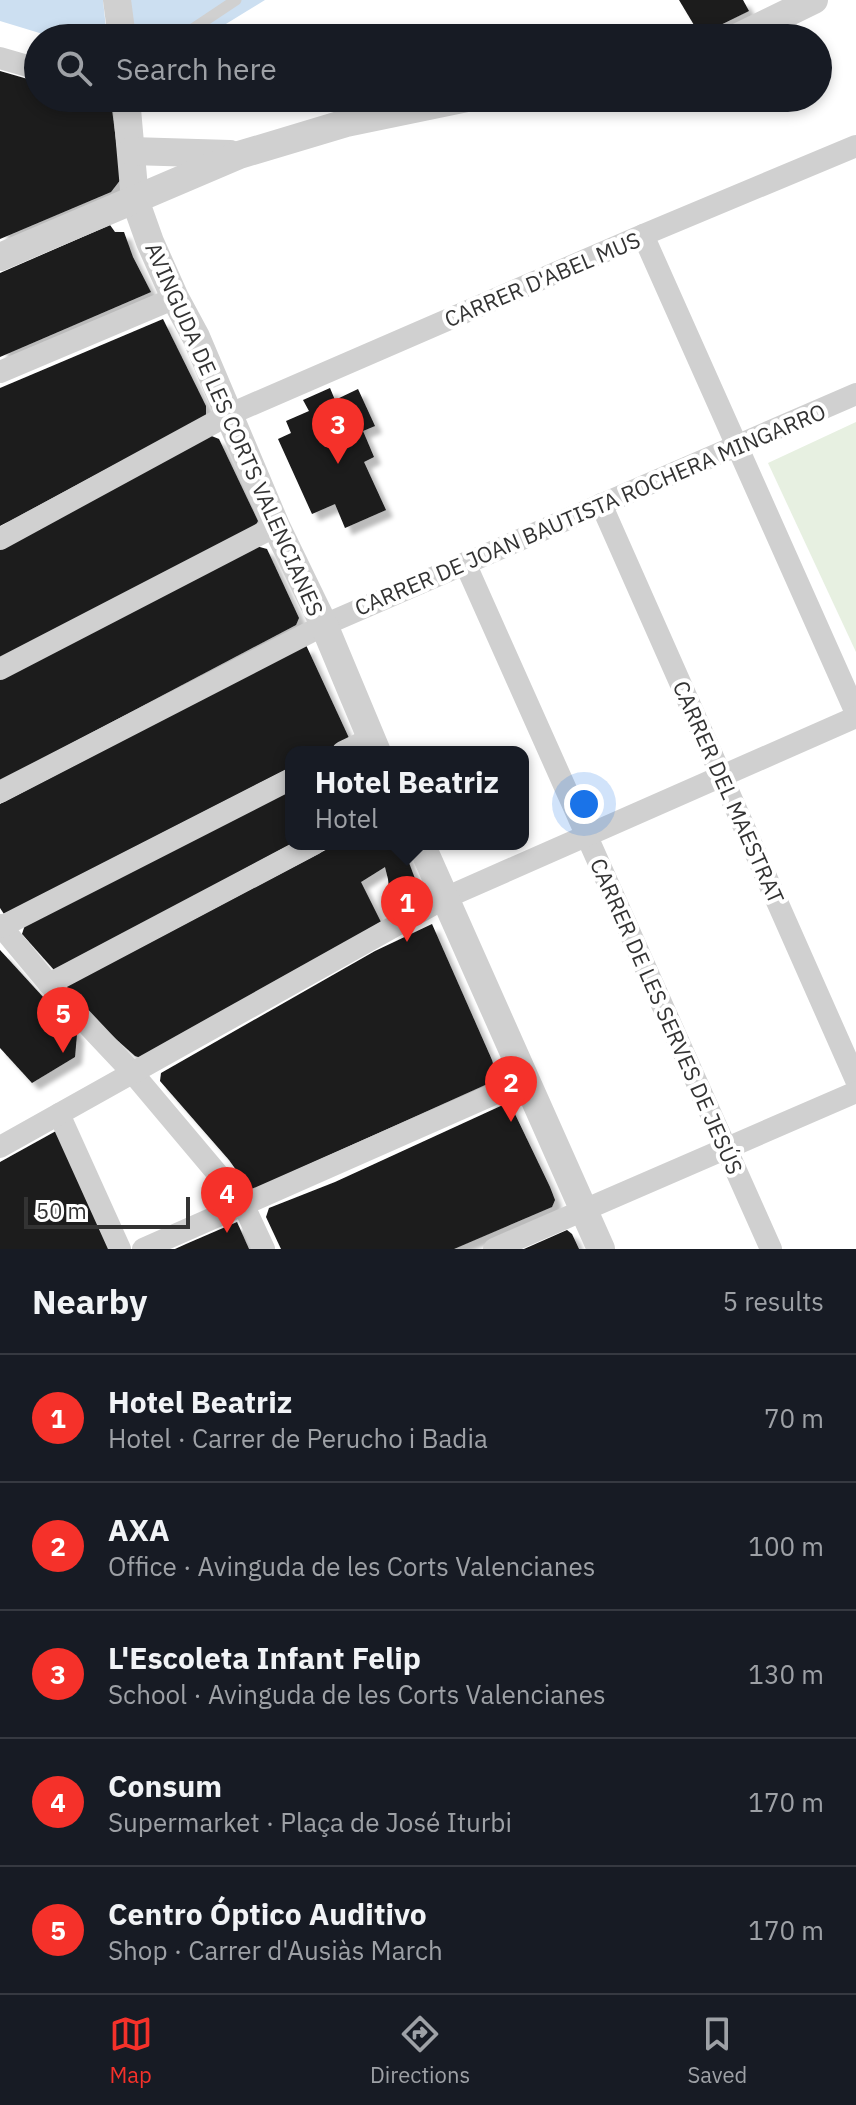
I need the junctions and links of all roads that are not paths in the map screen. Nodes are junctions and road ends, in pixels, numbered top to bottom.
1 (117, 0) edge
2 (236, 0) edge
3 (814, 0) edge
4 (120, 24) edge
5 (200, 24) edge
6 (765, 24) edge
7 (0, 58) edge
8 (24, 65) edge
9 (127, 112) edge
10 (399, 112) edge
11 (856, 146) edge
12 (131, 151) junction
13 (239, 155) junction
14 (135, 200) junction
15 (643, 235) junction
16 (0, 257) edge
17 (175, 298) junction
18 (0, 372) edge
19 (856, 394) edge
20 (228, 415) junction
21 (737, 446) junction
22 (601, 504) junction
23 (276, 526) junction
24 (0, 539) edge
25 (465, 563) junction
26 (324, 625) junction
27 (0, 669) edge
28 (856, 715) edge
29 (373, 745) edge
30 (722, 777) junction
31 (285, 782) edge
32 (0, 792) edge
33 (586, 836) junction
34 (303, 850) edge
35 (424, 850) edge
36 (445, 898) junction
37 (1, 926) edge
38 (49, 984) junction
39 (133, 1073) junction
40 (526, 1080) junction
41 (856, 1080) edge
42 (856, 1092) edge
43 (59, 1114) junction
44 (0, 1147) edge
45 (726, 1149) junction
46 (243, 1204) junction
47 (584, 1211) junction
48 (120, 1249) edge
49 (143, 1249) edge
50 (264, 1249) edge
51 (494, 1249) edge
52 (601, 1249) edge
53 (771, 1249) edge

1 - 4 street
2 - 5 lane
3 - 6 street
7 - 8 street
9 - 12 street, AVINGUDA DE LES CORTS VALENCIANES
10 - 13 street
11 - 15 street, CARRER D'ABEL MUS
12 - 13 street
12 - 14 street, AVINGUDA DE LES CORTS VALENCIANES
13 - 14 street
14 - 16 street
14 - 17 street, AVINGUDA DE LES CORTS VALENCIANES
15 - 20 street, CARRER D'ABEL MUS
15 - 21 street
17 - 18 street
17 - 20 street, AVINGUDA DE LES CORTS VALENCIANES
19 - 21 street, CARRER DE JOAN BAUTISTA ROCHERA MINGARRO
20 - 23 street, AVINGUDA DE LES CORTS VALENCIANES
20 - 24 street, CARRER D'ABEL MUS
21 - 22 street, CARRER DE JOAN BAUTISTA ROCHERA MINGARRO
21 - 28 street
22 - 25 street, CARRER DE JOAN BAUTISTA ROCHERA MINGARRO
22 - 30 street, CARRER DEL MAESTRAT
23 - 26 street, AVINGUDA DE LES CORTS VALENCIANES
23 - 27 street
25 - 26 street, CARRER DE JOAN BAUTISTA ROCHERA MINGARRO
25 - 33 street, CARRER DE LES SERVES DE JESÚS
26 - 29 street, AVINGUDA DE LES CORTS VALENCIANES
26 - 32 street, CARRER DE JOAN BAUTISTA ROCHERA MINGARRO
28 - 30 street
30 - 33 street
30 - 41 street, CARRER DEL MAESTRAT
31 - 37 street
33 - 36 street
33 - 45 street, CARRER DE LES SERVES DE JESÚS
34 - 38 street
35 - 36 street
36 - 39 street
36 - 40 street
37 - 38 street
38 - 39 street
39 - 43 street
39 - 46 street
40 - 46 street
40 - 47 street
42 - 45 street
43 - 44 street
43 - 48 street
45 - 47 street
45 - 53 street, CARRER DE LES SERVES DE JESÚS
46 - 49 street
46 - 50 street
47 - 51 street
47 - 52 street

